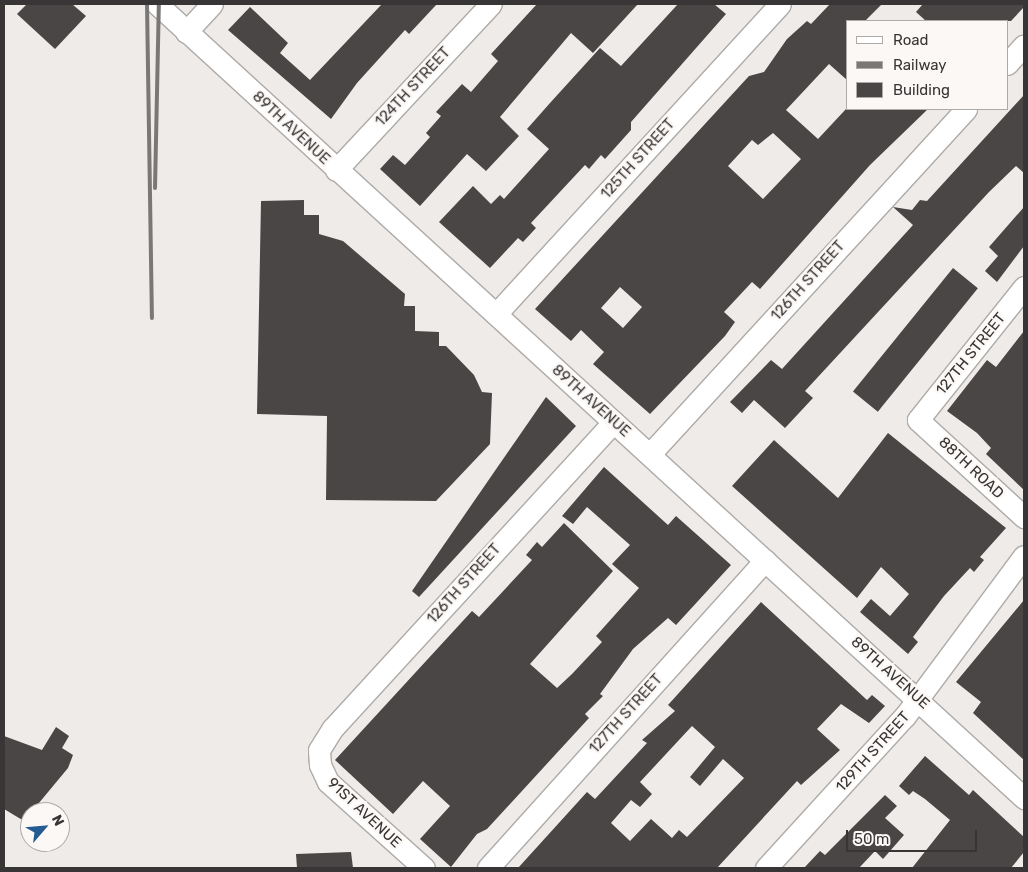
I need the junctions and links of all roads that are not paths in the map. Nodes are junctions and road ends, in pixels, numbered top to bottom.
1 (157, 4) edge
2 (212, 4) edge
3 (490, 4) edge
4 (780, 4) edge
5 (186, 32) junction
6 (1024, 45) edge
7 (1008, 63) edge
8 (965, 110) edge
9 (336, 170) junction
10 (1024, 288) edge
11 (496, 314) junction
12 (918, 420) joint
13 (613, 422) junction
14 (650, 454) junction
15 (1024, 517) edge
16 (1024, 556) edge
17 (765, 560) junction
18 (919, 699) junction
19 (319, 750) joint
20 (1024, 798) edge
21 (424, 868) edge
22 (488, 868) edge
23 (766, 868) edge

1 - 5 street, 89TH AVENUE
2 - 5 street
3 - 9 street, 124TH STREET
4 - 11 street, 125TH STREET
5 - 9 street, 89TH AVENUE
6 - 7 street
8 - 14 street, 126TH STREET
9 - 11 street, 89TH AVENUE
10 - 12 street, 127TH STREET
11 - 13 street, 89TH AVENUE
12 - 15 street, 88TH ROAD
13 - 14 street, 89TH AVENUE
13 - 19 street, 126TH STREET
14 - 17 street, 89TH AVENUE
16 - 18 street, 129TH STREET
17 - 18 street, 89TH AVENUE
17 - 22 street, 127TH STREET
18 - 20 street, 89TH AVENUE
18 - 23 street, 129TH STREET
19 - 21 street, 91ST AVENUE

